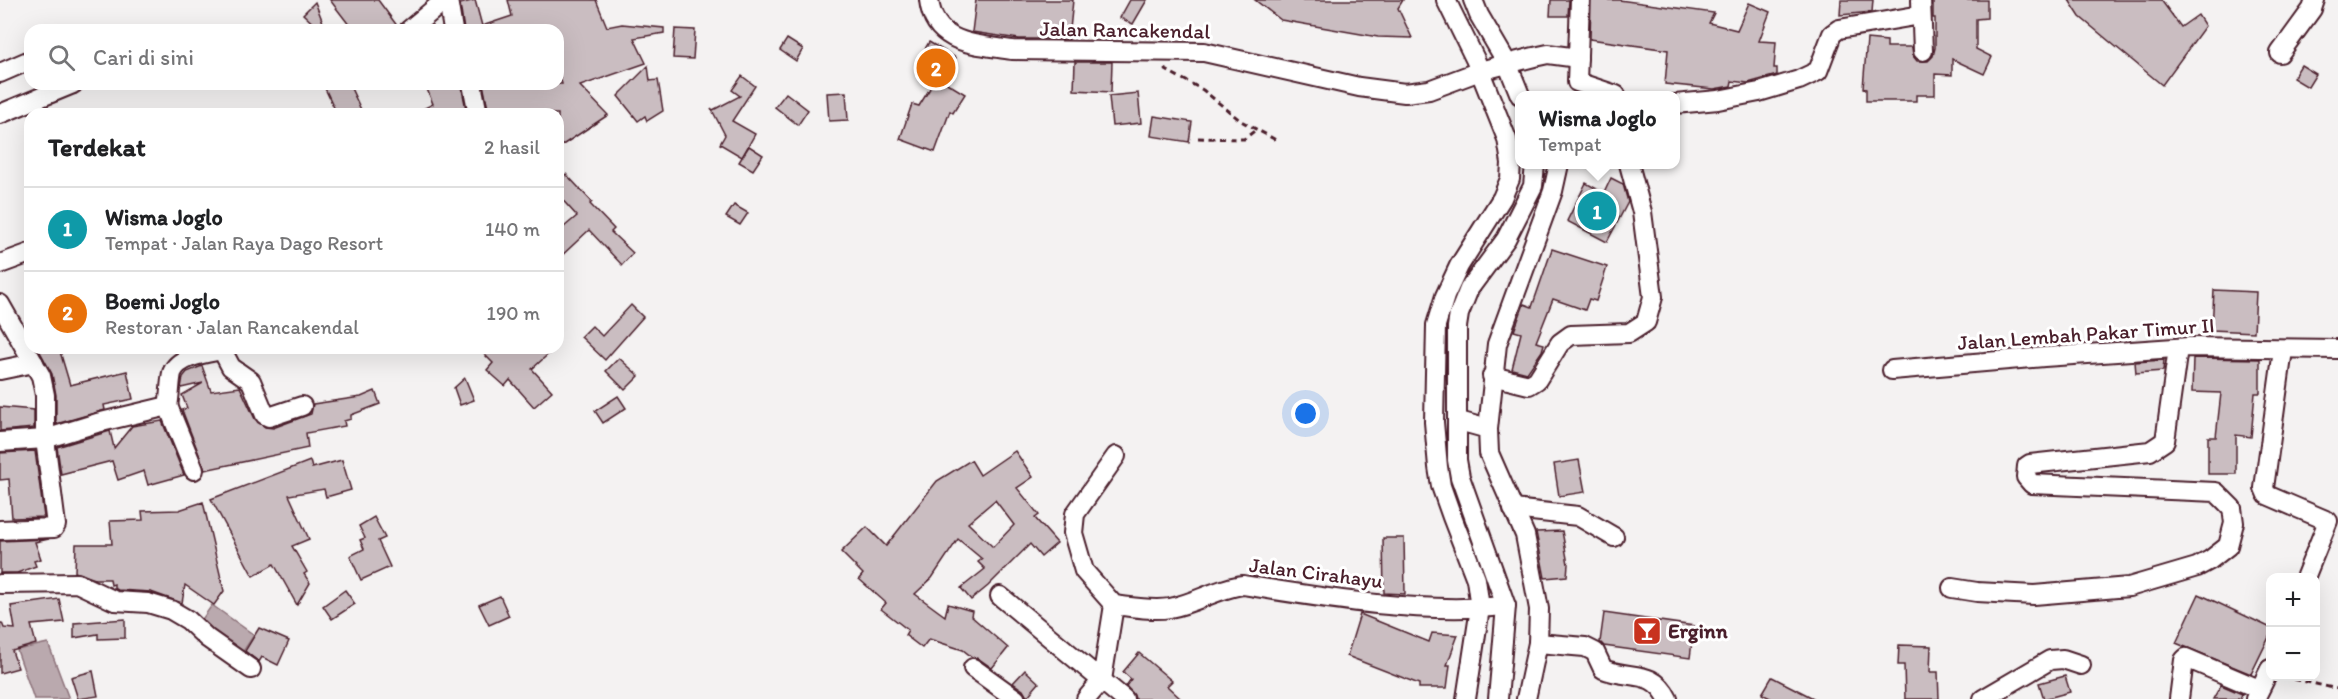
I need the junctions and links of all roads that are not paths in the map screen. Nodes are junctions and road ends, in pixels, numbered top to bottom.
1 (446, 0) edge
2 (929, 0) edge
3 (1446, 0) edge
4 (1473, 0) edge
5 (1580, 0) edge
6 (2316, 0) edge
7 (1921, 8) edge
8 (416, 24) edge
9 (452, 24) edge
10 (1923, 51) dead end
11 (2280, 53) dead end
12 (1578, 58) junction
13 (24, 63) edge
14 (1507, 63) junction
15 (1480, 71) junction
16 (0, 73) edge
17 (1576, 89) edge
18 (58, 90) edge
19 (473, 90) edge
20 (1518, 91) edge
21 (1680, 104) edge
22 (477, 108) edge
23 (0, 114) edge
24 (1535, 169) edge
25 (1558, 169) edge
26 (1630, 169) edge
27 (24, 255) edge
28 (2, 261) edge
29 (0, 304) edge
30 (1436, 325) junction
31 (1457, 327) junction
32 (24, 346) edge
33 (2178, 348) junction
34 (2283, 350) junction
35 (2338, 350) edge
36 (29, 354) edge
37 (197, 354) edge
38 (224, 354) edge
39 (34, 363) junction
40 (1434, 366) junction
41 (1456, 368) junction
42 (0, 370) edge
43 (1892, 370) dead end
44 (1492, 376) junction
45 (168, 406) junction
46 (302, 406) dead end
47 (1459, 421) junction
48 (1488, 429) junction
49 (45, 439) junction
50 (0, 442) edge
51 (1116, 456) dead end
52 (194, 470) dead end
53 (1513, 508) junction
54 (2333, 521) edge
55 (0, 530) edge
56 (1614, 537) dead end
57 (2307, 573) edge
58 (0, 584) edge
59 (1952, 588) dead end
60 (1000, 596) dead end
61 (1114, 605) junction
62 (1506, 606) junction
63 (1480, 608) junction
64 (1538, 643) junction
65 (2081, 665) dead end
66 (973, 668) dead end
67 (251, 669) dead end
68 (2266, 678) edge
69 (1101, 680) junction
70 (2257, 694) edge
71 (1016, 699) edge
72 (1086, 699) edge
73 (1125, 699) edge
74 (1466, 699) edge
75 (1498, 699) edge
76 (1526, 699) edge
77 (1668, 699) edge
78 (1983, 699) edge
79 (2179, 699) edge

1 - 8 street
1 - 9 street
2 - 15 street, Jalan Rancakendal
3 - 15 street
4 - 14 street
5 - 12 street
6 - 11 street
7 - 10 street
7 - 21 street
12 - 14 street, Jalan Rancakendal
12 - 17 street
13 - 16 street
14 - 15 street, Jalan Rancakendal
14 - 20 street
15 - 30 street
18 - 23 street
19 - 22 street
24 - 31 street
25 - 44 street
26 - 44 street
27 - 28 street
29 - 32 street
30 - 31 street
30 - 40 street
31 - 41 street
33 - 34 street, Jalan Lembah Pakar Timur II
33 - 43 street, Jalan Lembah Pakar Timur II
33 - 59 street
34 - 35 street, Jalan Lembah Pakar Timur II
34 - 54 street
36 - 39 street
37 - 45 street
38 - 46 street
39 - 42 street
39 - 49 street
40 - 41 street
40 - 63 street
41 - 47 street
44 - 48 street
45 - 49 street
45 - 52 street
47 - 48 street
47 - 62 street
48 - 53 street
49 - 50 street
49 - 55 street
51 - 61 street
53 - 56 street
53 - 64 street
54 - 57 street
58 - 67 street
60 - 69 street
61 - 63 street, Jalan Cirahayu
61 - 69 street
62 - 63 street, Jalan Cirahayu
62 - 75 street
63 - 74 street
64 - 76 street
64 - 77 street
65 - 78 street
66 - 71 street
68 - 70 street
69 - 72 street
69 - 73 street
70 - 79 street

